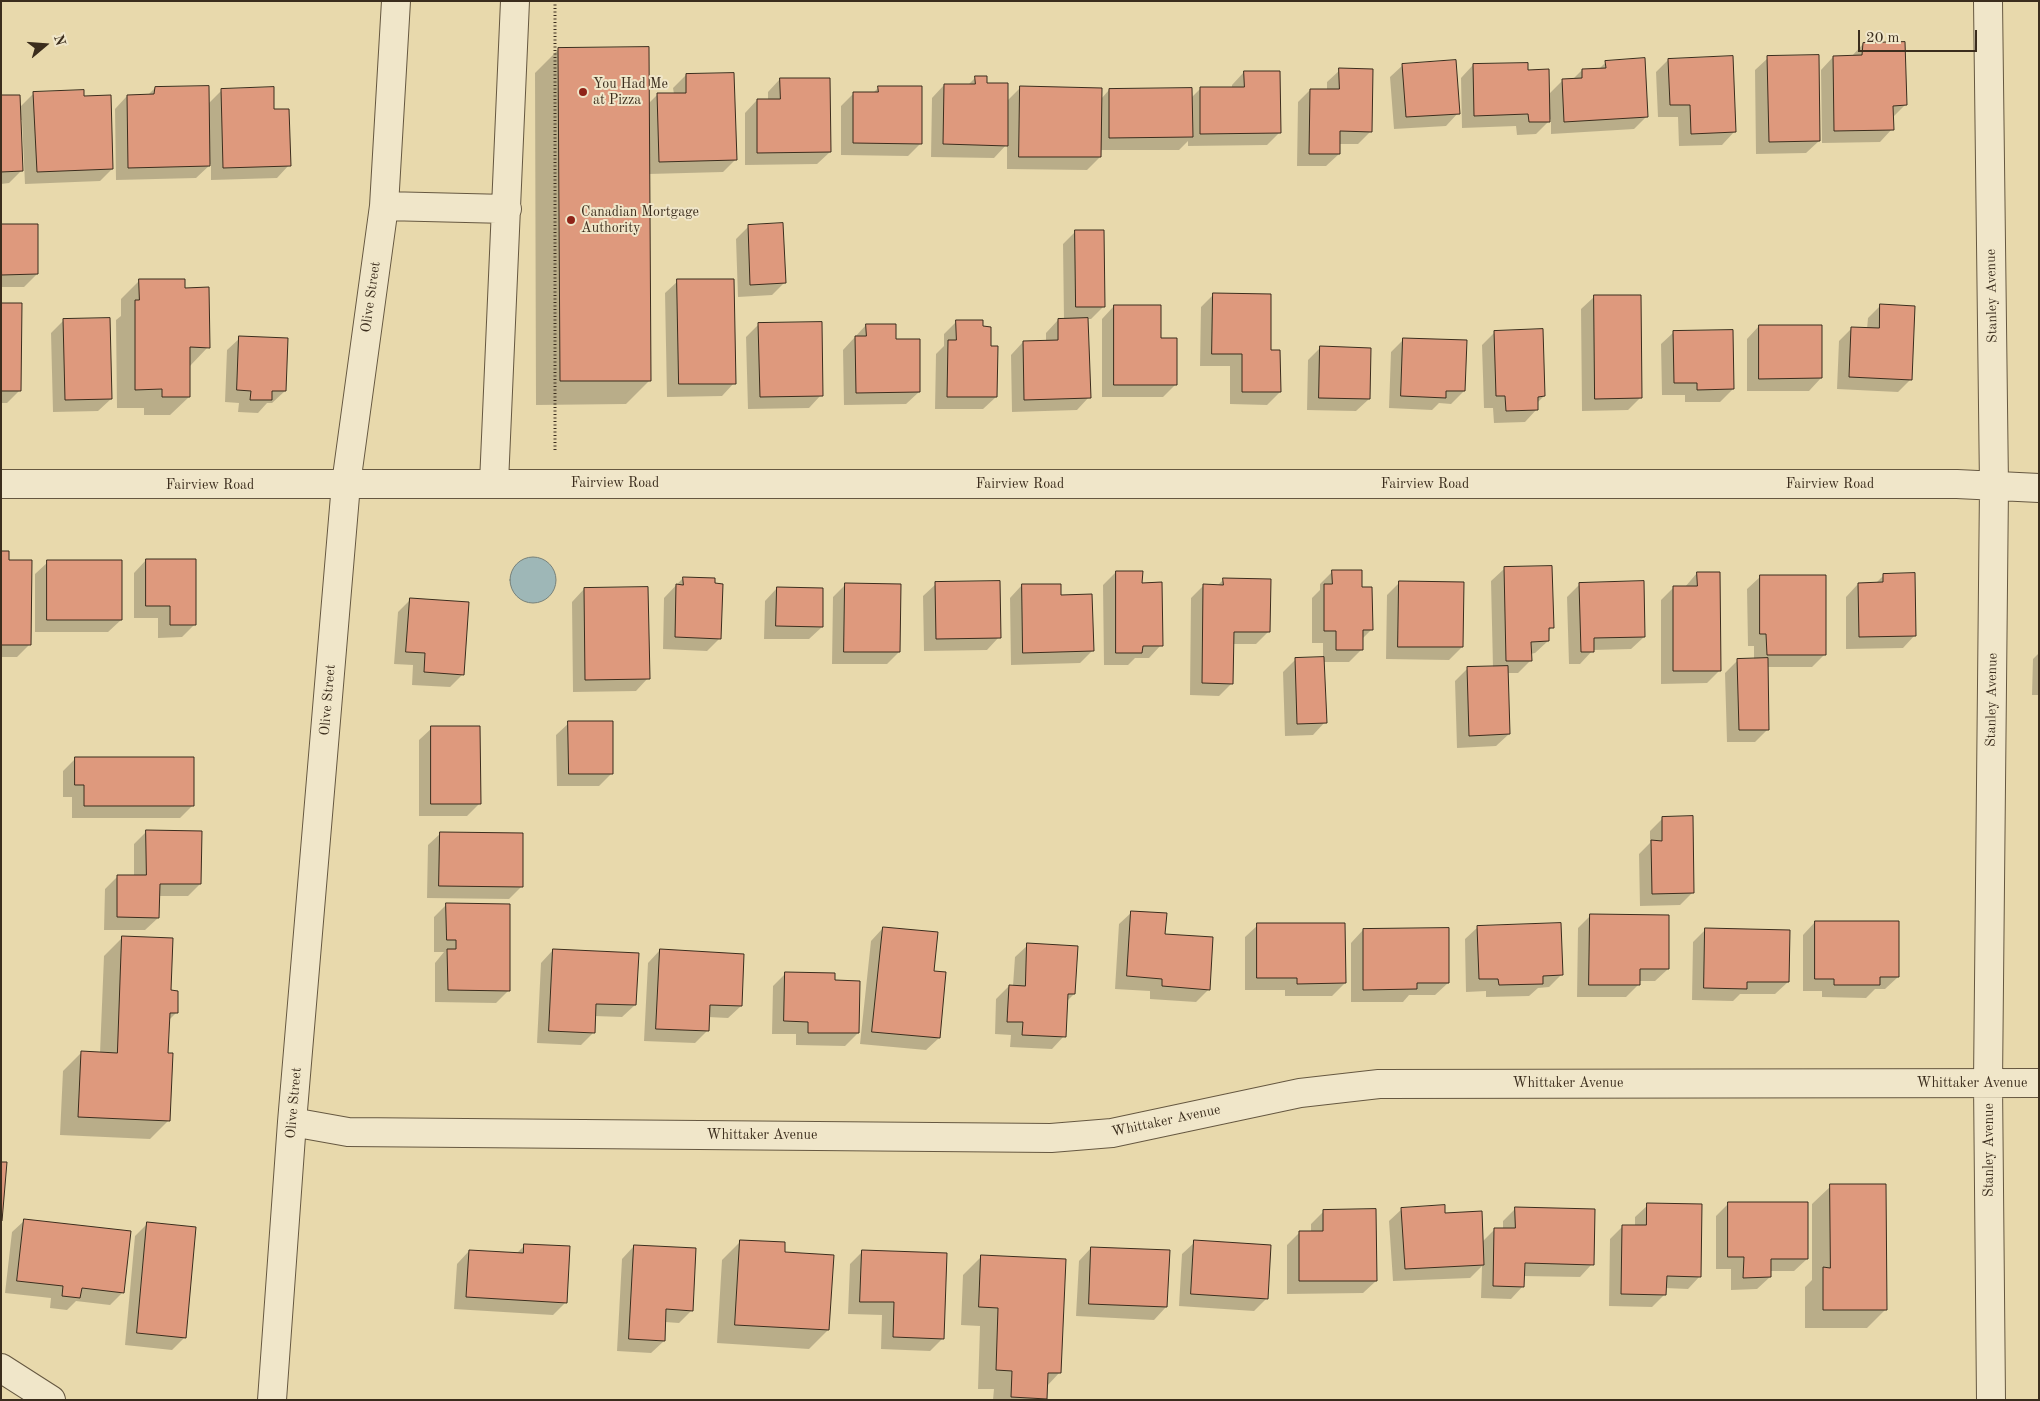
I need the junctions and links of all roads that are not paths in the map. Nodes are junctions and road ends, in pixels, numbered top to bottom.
1 (396, 1) edge
2 (515, 1) edge
3 (1988, 1) edge
4 (384, 206) junction
5 (507, 209) junction
6 (494, 483) junction
7 (1, 484) edge
8 (346, 484) junction
9 (1994, 486) junction
10 (2039, 488) edge
11 (1988, 1082) junction
12 (2039, 1083) edge
13 (292, 1122) junction
14 (1, 1368) edge
15 (51, 1400) edge
16 (272, 1400) edge
17 (1991, 1400) edge

1 - 4 street, Olive Street
2 - 5 street
3 - 9 street, Stanley Avenue
4 - 5 street
4 - 8 street, Olive Street
5 - 6 street
6 - 8 street, Fairview Road
6 - 9 street, Fairview Road
7 - 8 street, Fairview Road
8 - 13 street, Olive Street
9 - 10 street, Fairview Road
9 - 11 street, Stanley Avenue
11 - 12 street, Whittaker Avenue
11 - 13 street, Whittaker Avenue
11 - 17 street, Stanley Avenue
13 - 16 street, Olive Street
14 - 15 street

